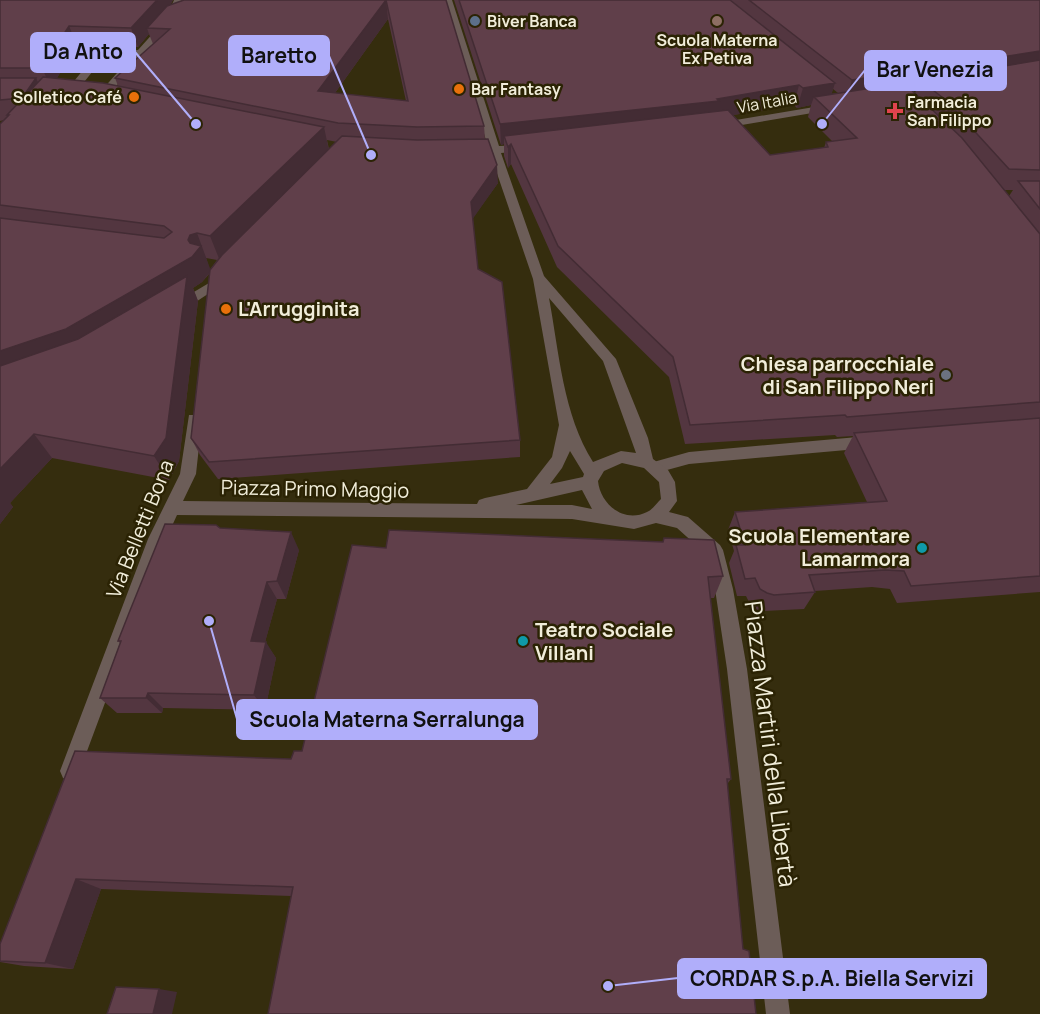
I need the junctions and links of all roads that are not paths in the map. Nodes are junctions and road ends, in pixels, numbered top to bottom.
1 (178, 0) edge
2 (448, 0) edge
3 (179, 16) edge
4 (169, 21) junction
5 (141, 53) junction
6 (79, 96) junction
7 (837, 101) edge
8 (116, 102) edge
9 (702, 128) edge
10 (541, 146) edge
11 (462, 151) edge
12 (495, 151) junction
13 (539, 279) junction
14 (206, 311) edge
15 (160, 318) edge
16 (196, 404) edge
17 (565, 421) junction
18 (888, 441) edge
19 (651, 464) junction
20 (590, 478) junction
21 (533, 493) junction
22 (172, 508) junction
23 (458, 512) junction
24 (656, 516) junction
25 (621, 521) junction
26 (62, 792) edge
27 (778, 1014) edge

1 - 4 street
2 - 12 street
3 - 4 street
4 - 5 street
5 - 6 street
5 - 6 street
6 - 8 street
7 - 9 street, Via Italia
10 - 12 street
11 - 12 street
12 - 13 street
13 - 17 street
13 - 19 street
14 - 15 street
16 - 22 street, Via Belletti Bona
17 - 20 street
17 - 21 street
18 - 19 street, Piazza Primo Maggio
19 - 20 street, Piazza Primo Maggio
19 - 24 street
20 - 21 street, Piazza Primo Maggio
20 - 25 street
21 - 23 street, Piazza Primo Maggio
22 - 23 street, Piazza Primo Maggio
22 - 26 street, Via Belletti Bona
23 - 25 street, Piazza Primo Maggio
24 - 25 street, Piazza Primo Maggio
24 - 27 street, Piazza Martiri della Libertà

